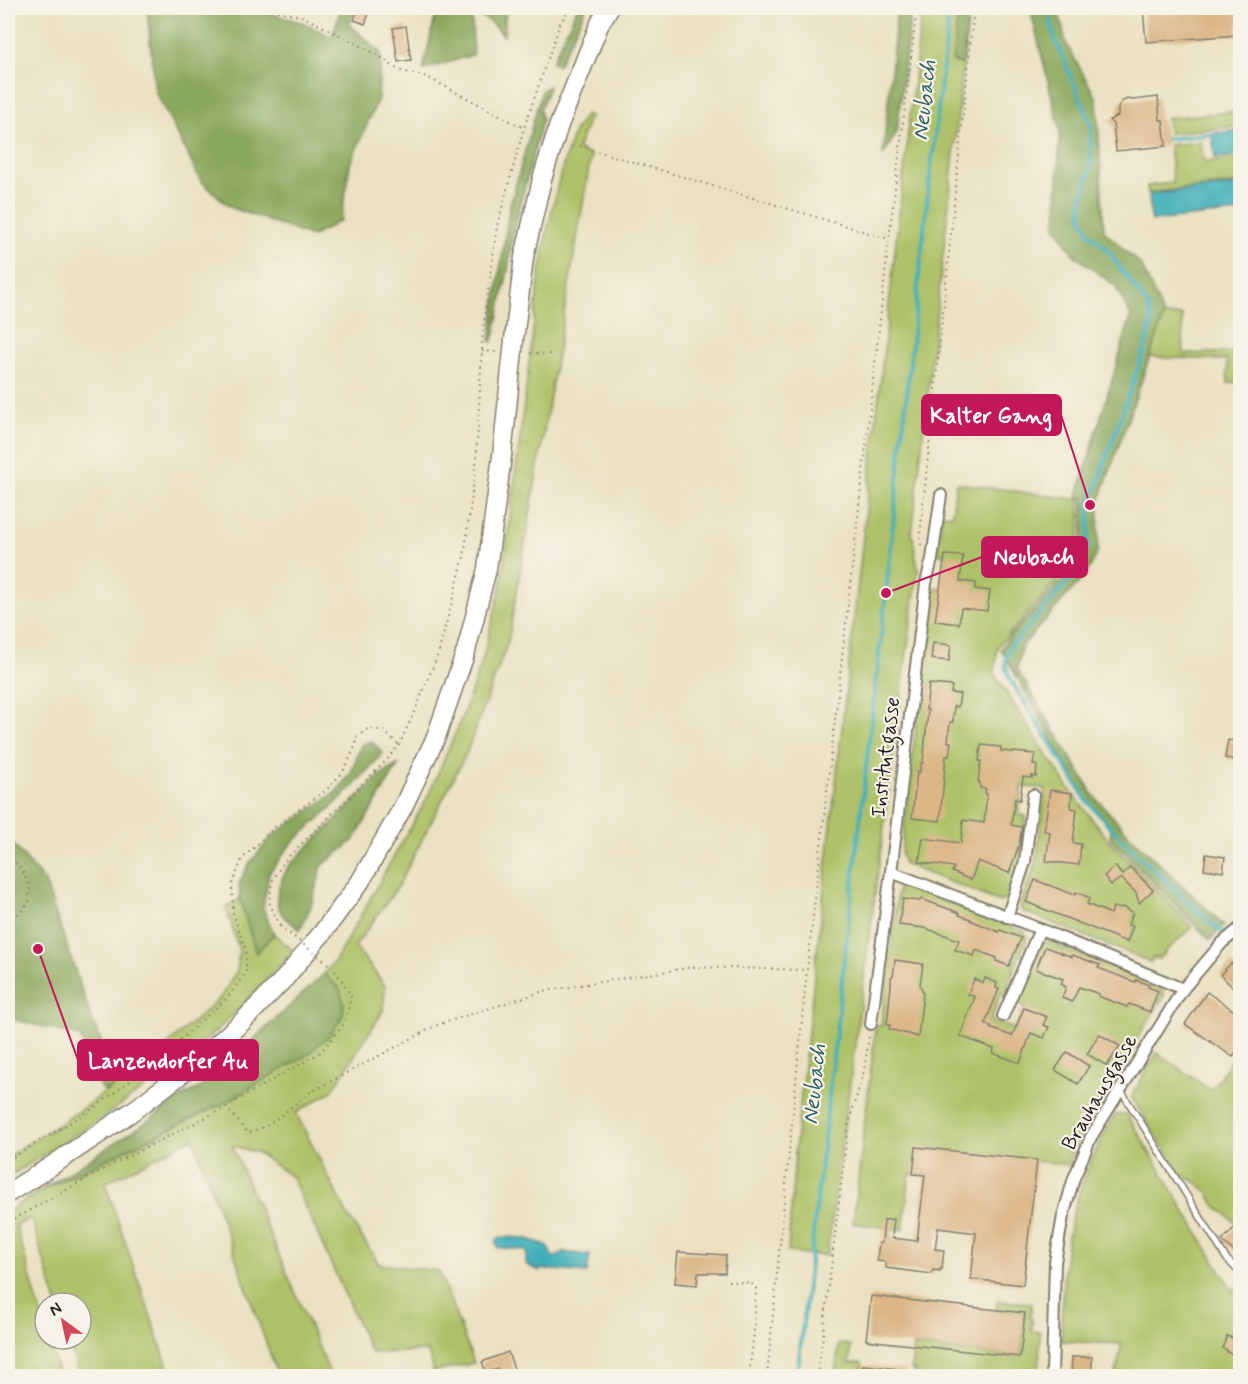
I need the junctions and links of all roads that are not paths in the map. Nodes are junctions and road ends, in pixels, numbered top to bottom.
1 (609, 8) edge
2 (941, 495) dead end
3 (1033, 795) dead end
4 (891, 872) junction
5 (1008, 917) junction
6 (1040, 929) junction
7 (1239, 929) edge
8 (1183, 989) junction
9 (1003, 1016) dead end
10 (871, 1024) road end
11 (1120, 1089) junction
12 (8, 1192) edge
13 (1240, 1273) edge
14 (1052, 1377) edge

1 - 12 main road
2 - 4 street, Institutgasse
3 - 5 street
4 - 5 street
4 - 10 street, Institutgasse
5 - 6 street
6 - 8 street
6 - 9 street
7 - 8 street, Brauhausgasse
8 - 11 street, Brauhausgasse
11 - 13 lane
11 - 14 street, Brauhausgasse

